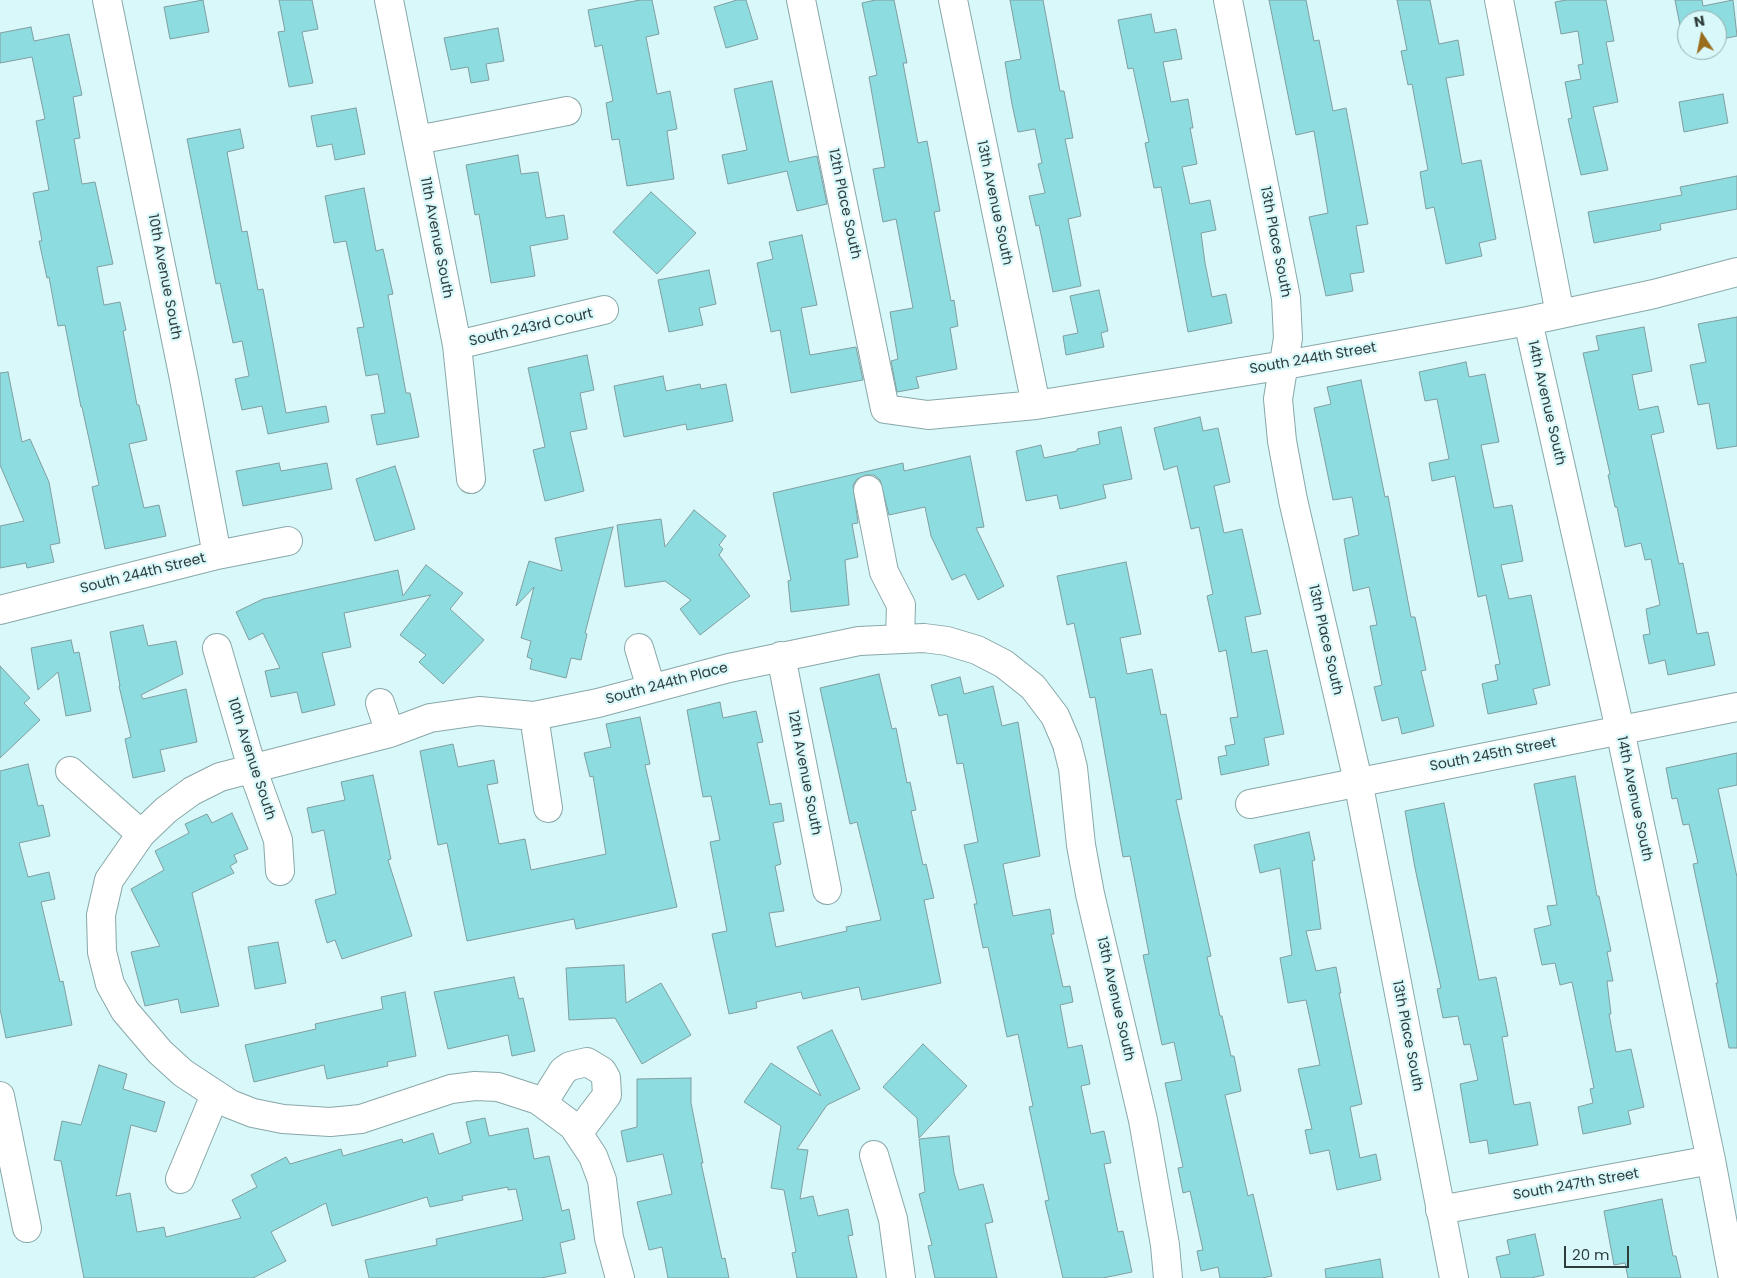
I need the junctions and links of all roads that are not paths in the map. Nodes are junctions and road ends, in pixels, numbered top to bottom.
1 (107, 0) edge
2 (389, 0) edge
3 (801, 0) edge
4 (953, 0) edge
5 (1228, 0) edge
6 (1499, 0) edge
7 (567, 111) dead end
8 (417, 140) junction
9 (1737, 272) edge
10 (604, 310) dead end
11 (1560, 314) junction
12 (1528, 321) junction
13 (457, 346) junction
14 (1285, 365) junction
15 (1036, 405) junction
16 (885, 409) joint
17 (471, 479) dead end
18 (868, 490) dead end
19 (288, 541) dead end
20 (217, 555) junction
21 (0, 610) edge
22 (900, 638) junction
23 (217, 648) dead end
24 (639, 648) dead end
25 (781, 656) junction
26 (651, 688) junction
27 (380, 703) dead end
28 (1737, 707) edge
29 (534, 716) junction
30 (1058, 722) joint
31 (1620, 730) junction
32 (390, 733) junction
33 (252, 768) junction
34 (70, 771) dead end
35 (1358, 781) junction
36 (1250, 804) dead end
37 (548, 808) dead end
38 (141, 834) junction
39 (280, 871) dead end
40 (827, 890) dead end
41 (0, 1096) edge
42 (223, 1100) junction
43 (543, 1102) junction
44 (572, 1126) junction
45 (874, 1155) dead end
46 (1710, 1160) junction
47 (180, 1179) dead end
48 (1440, 1210) junction
49 (27, 1228) dead end
50 (620, 1278) edge
51 (901, 1278) edge
52 (1168, 1278) edge
53 (1454, 1278) edge
54 (1733, 1278) edge

1 - 20 street, 10th Avenue South
2 - 8 street, 11th Avenue South
3 - 16 street, 12th Place South
4 - 15 street, 13th Avenue South
5 - 14 street, 13th Place South
6 - 11 street
7 - 8 street
8 - 13 street, 11th Avenue South
9 - 11 street, South 244th Street
10 - 13 street, South 243rd Court
11 - 12 street, South 244th Street
12 - 14 street, South 244th Street
12 - 31 street, 14th Avenue South
13 - 17 street, 11th Avenue South
14 - 15 street, South 244th Street
14 - 35 street, 13th Place South
15 - 16 street, South 244th Street
18 - 22 street
19 - 20 street, South 244th Street
20 - 21 street, South 244th Street
22 - 25 street, South 244th Place
22 - 30 street, South 244th Place
23 - 33 street, 10th Avenue South
24 - 26 street
25 - 26 street, South 244th Place
25 - 40 street, 12th Avenue South
26 - 29 street, South 244th Place
27 - 32 street
28 - 31 street, South 245th Street
29 - 32 street, South 244th Place
29 - 37 street
30 - 52 street, 13th Avenue South
31 - 35 street, South 245th Street
31 - 46 street, 14th Avenue South
32 - 33 street, South 244th Place
33 - 38 street, South 244th Place
33 - 39 street, 10th Avenue South
34 - 38 street
35 - 36 street, South 245th Street
35 - 48 street, 13th Place South
38 - 42 street, South 244th Place
41 - 49 street
42 - 43 street, South 244th Place
42 - 47 street
43 - 44 street
43 - 44 street
44 - 50 street
45 - 51 street
46 - 48 street, South 247th Street
46 - 54 street, 14th Avenue South
48 - 53 street, 13th Place South

